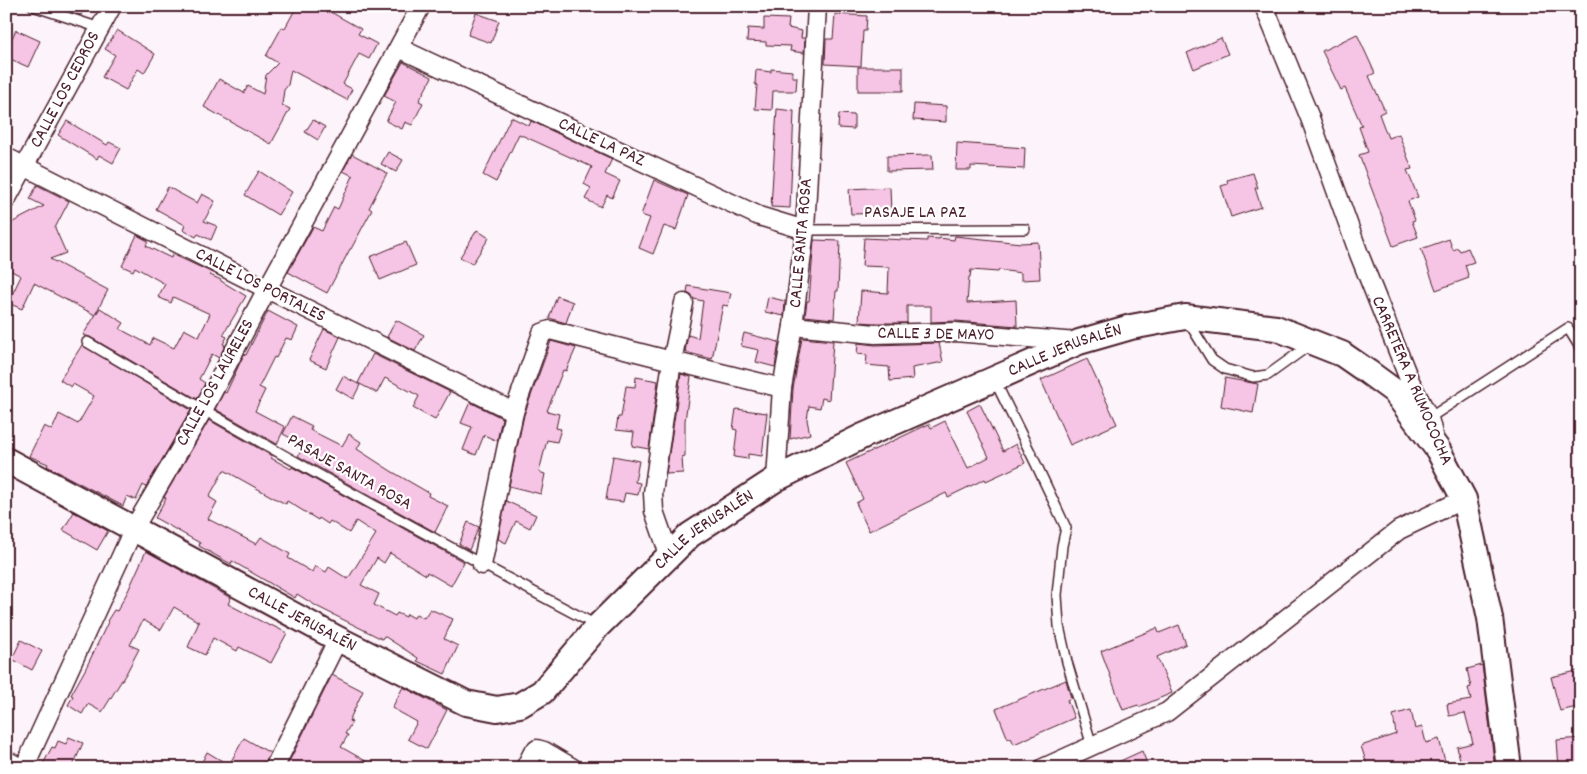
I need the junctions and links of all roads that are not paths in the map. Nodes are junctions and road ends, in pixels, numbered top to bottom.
1 (33, 6) edge
2 (112, 6) edge
3 (421, 6) edge
4 (817, 6) edge
5 (1264, 6) edge
6 (100, 28) junction
7 (399, 48) junction
8 (6, 157) edge
9 (25, 167) junction
10 (6, 200) edge
11 (1025, 229) dead end
12 (805, 230) junction
13 (266, 289) junction
14 (684, 303) dead end
15 (1186, 317) junction
16 (794, 326) junction
17 (87, 342) dead end
18 (1079, 342) junction
19 (1314, 342) junction
20 (1581, 349) edge
21 (672, 361) junction
22 (994, 378) junction
23 (1401, 385) junction
24 (782, 388) junction
25 (203, 410) junction
26 (514, 412) junction
27 (1429, 418) junction
28 (1438, 450) junction
29 (6, 460) edge
30 (776, 479) junction
31 (1464, 499) junction
32 (134, 528) junction
33 (669, 554) junction
34 (482, 565) junction
35 (598, 626) junction
36 (338, 639) junction
37 (1092, 746) junction
38 (6, 760) edge
39 (23, 768) edge
40 (274, 768) edge
41 (525, 768) edge
42 (573, 768) edge
43 (1043, 768) edge
44 (1509, 768) edge

1 - 6 lane
2 - 6 street, CALLE LOS CEDROS
3 - 7 street, CALLE LOS LAURELES
4 - 12 street, CALLE SANTA ROSA
5 - 23 street, CARRETERA A RUMOCOCHA
6 - 9 street, CALLE LOS CEDROS
7 - 12 street, CALLE LA PAZ
7 - 13 street, CALLE LOS LAURELES
8 - 9 street, CALLE LOS PORTALES
9 - 10 street, CALLE LOS CEDROS
9 - 13 street, CALLE LOS PORTALES
11 - 12 lane, PASAJE LA PAZ
12 - 16 street, CALLE SANTA ROSA
13 - 25 street, CALLE LOS LAURELES
13 - 26 street, CALLE LOS PORTALES
14 - 21 street
15 - 18 street, CALLE JERUSALÉN
15 - 19 street, CALLE JERUSALÉN
15 - 19 lane
16 - 18 street, CALLE 3 DE MAYO
16 - 24 street, CALLE SANTA ROSA
17 - 25 lane, PASAJE SANTA ROSA
18 - 22 street, CALLE JERUSALÉN
19 - 23 street, CALLE JERUSALÉN
20 - 27 lane
21 - 24 street
21 - 26 street
21 - 33 street
22 - 30 street, CALLE JERUSALÉN
22 - 37 lane
23 - 27 street, CARRETERA A RUMOCOCHA
23 - 28 street, CALLE JERUSALÉN
24 - 30 street, CALLE SANTA ROSA
25 - 32 street, CALLE LOS LAURELES
25 - 34 lane, PASAJE SANTA ROSA
26 - 34 street
27 - 28 street, CARRETERA A RUMOCOCHA
28 - 31 street, CARRETERA A RUMOCOCHA
29 - 32 street, CALLE JERUSALÉN
30 - 33 street, CALLE JERUSALÉN
31 - 37 street
31 - 44 street, CARRETERA A RUMOCOCHA
32 - 36 street, CALLE JERUSALÉN
32 - 39 street, CALLE LOS LAURELES
33 - 35 street, CALLE JERUSALÉN
34 - 35 lane, PASAJE SANTA ROSA
35 - 36 street, CALLE JERUSALÉN
36 - 40 street
37 - 43 street
38 - 39 street
41 - 42 street

